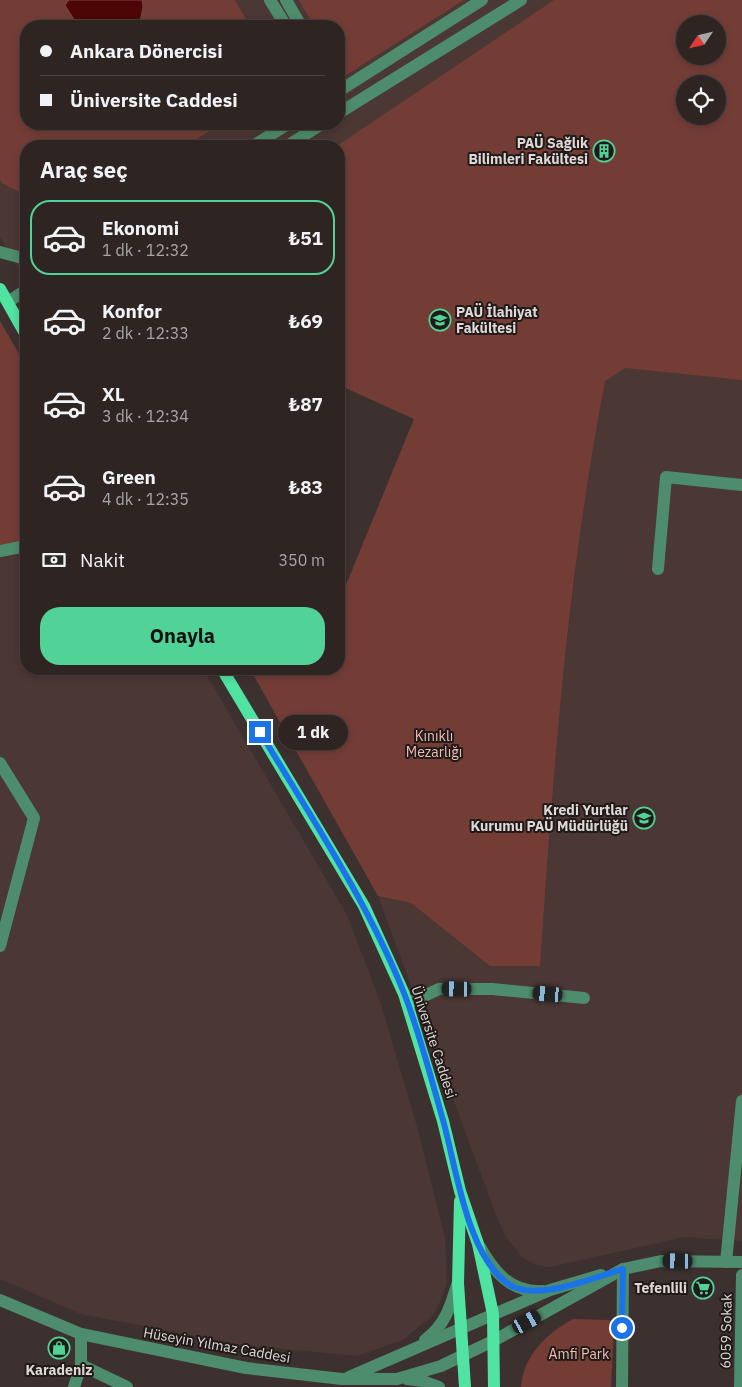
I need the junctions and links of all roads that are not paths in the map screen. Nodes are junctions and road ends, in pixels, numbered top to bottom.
1 (270, 0) edge
2 (286, 0) edge
3 (482, 0) edge
4 (521, 0) edge
5 (282, 20) edge
6 (298, 20) edge
7 (345, 86) edge
8 (345, 109) edge
9 (278, 130) edge
10 (312, 130) edge
11 (263, 140) edge
12 (297, 140) edge
13 (0, 252) edge
14 (20, 257) edge
15 (0, 289) edge
16 (20, 294) edge
17 (8, 302) junction
18 (20, 317) edge
19 (742, 485) edge
20 (20, 547) edge
21 (0, 551) edge
22 (658, 569) dead end
23 (226, 675) edge
24 (0, 763) edge
25 (0, 946) edge
26 (584, 998) dead end
27 (407, 1004) junction
28 (742, 1101) edge
29 (741, 1142) edge
30 (460, 1191) junction
31 (478, 1244) junction
32 (726, 1262) junction
33 (742, 1262) edge
34 (623, 1269) junction
35 (742, 1275) edge
36 (458, 1283) junction
37 (550, 1290) junction
38 (0, 1291) edge
39 (4, 1302) edge
40 (493, 1314) junction
41 (459, 1330) junction
42 (81, 1334) junction
43 (495, 1340) junction
44 (405, 1354) junction
45 (462, 1356) junction
46 (81, 1365) junction
47 (342, 1379) junction
48 (397, 1379) junction
49 (74, 1387) edge
50 (127, 1387) edge
51 (439, 1387) edge
52 (464, 1387) edge
53 (494, 1387) edge
54 (622, 1387) edge
55 (740, 1387) edge

1 - 5 street
2 - 6 street
3 - 7 street
4 - 8 street
9 - 11 street
10 - 12 street
13 - 14 street
15 - 17 main road
16 - 17 street
17 - 18 main road
19 - 22 street
20 - 21 street
23 - 27 main road, Üniversite Caddesi
24 - 25 street
26 - 27 street
27 - 30 main road, Üniversite Caddesi
28 - 29 street
29 - 32 street
30 - 31 main road, Üniversite Caddesi
30 - 36 main road
31 - 37 street
31 - 40 main road, Üniversite Caddesi
32 - 33 street
32 - 34 street
34 - 37 street
34 - 43 street
34 - 54 street
35 - 55 street, 6059 Sokak
36 - 41 main road
36 - 44 street
37 - 40 street
38 - 39 street
39 - 42 street, Hüseyin Yılmaz Caddesi
40 - 41 street
40 - 43 main road, Üniversite Caddesi
41 - 44 street
41 - 45 main road
42 - 46 street
42 - 47 street, Hüseyin Yılmaz Caddesi
43 - 45 street, Hüseyin Yılmaz Caddesi
43 - 53 main road, Üniversite Caddesi
44 - 47 street
45 - 48 street, Hüseyin Yılmaz Caddesi
45 - 52 main road
46 - 49 street
46 - 50 street
47 - 48 street, Hüseyin Yılmaz Caddesi
48 - 51 street

